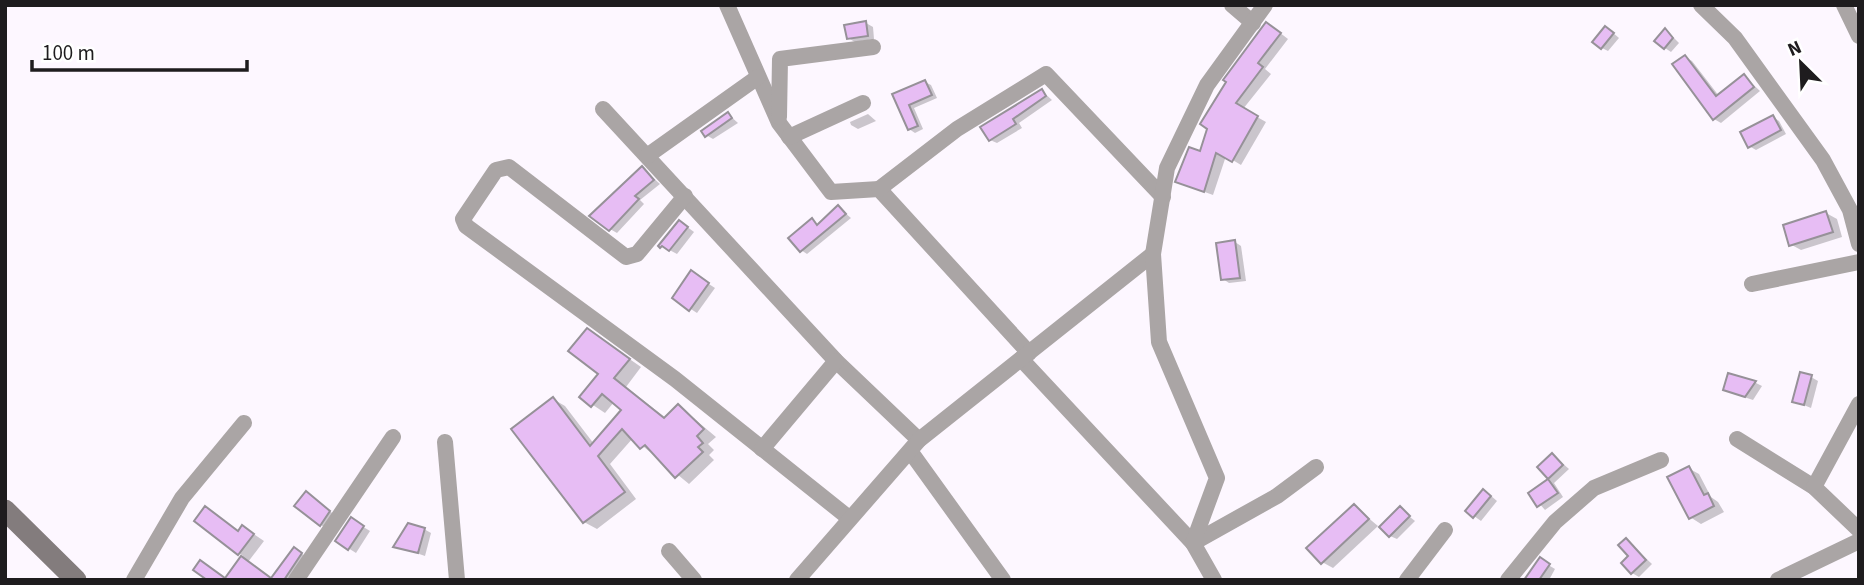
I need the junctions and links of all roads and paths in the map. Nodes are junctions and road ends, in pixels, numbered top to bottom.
1 (727, 5) edge
2 (1233, 5) edge
3 (1265, 5) edge
4 (1701, 5) edge
5 (1844, 5) edge
6 (1253, 23) junction
7 (1859, 36) edge
8 (873, 47) dead end
9 (758, 77) junction
10 (863, 103) dead end
11 (603, 109) dead end
12 (779, 123) junction
13 (789, 137) junction
14 (647, 156) junction
15 (879, 189) junction
16 (685, 196) junction
17 (1163, 197) junction
18 (1859, 244) edge
19 (1153, 254) junction
20 (1859, 262) edge
21 (1752, 284) dead end
22 (1025, 356) junction
23 (836, 361) junction
24 (1859, 404) edge
25 (244, 423) dead end
26 (393, 437) dead end
27 (1737, 439) dead end
28 (445, 442) dead end
29 (915, 445) junction
30 (762, 449) junction
31 (1661, 460) dead end
32 (1316, 467) dead end
33 (1814, 487) junction
34 (5, 510) edge
35 (849, 518) junction
36 (1445, 530) dead end
37 (1859, 530) edge
38 (1859, 541) edge
39 (1193, 543) junction
40 (669, 551) dead end
41 (76, 580) edge
42 (134, 580) edge
43 (296, 580) edge
44 (457, 580) edge
45 (694, 580) edge
46 (797, 580) edge
47 (1003, 580) edge
48 (1214, 580) edge
49 (1407, 580) edge
50 (1508, 580) edge
51 (1777, 580) edge

1 - 9 street
2 - 6 street
3 - 6 street
4 - 18 street
5 - 7 street
6 - 17 street
8 - 12 street
9 - 12 street
9 - 14 street
10 - 13 street
11 - 14 street
12 - 13 street
13 - 15 street
14 - 16 street
15 - 17 street
15 - 22 street
16 - 23 street
16 - 30 street
17 - 19 street
19 - 22 street
19 - 39 street
20 - 21 street
22 - 29 street
22 - 39 street
23 - 29 street
23 - 30 street
24 - 33 street
25 - 42 street
26 - 43 street
27 - 33 street
28 - 44 street
29 - 35 street
29 - 47 street
30 - 35 street
31 - 50 street
32 - 39 street
33 - 37 street
34 - 41 street
35 - 46 street
36 - 49 street
38 - 51 street
39 - 48 street
40 - 45 street

